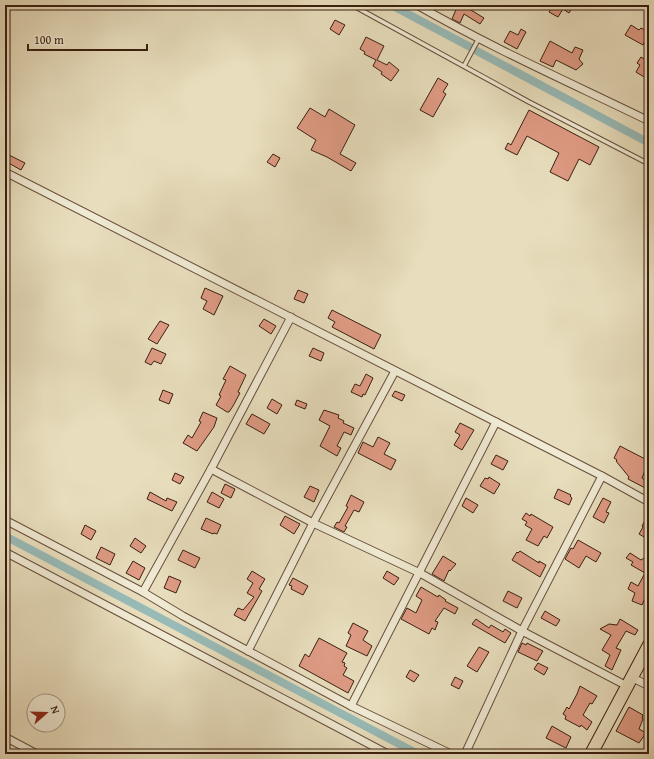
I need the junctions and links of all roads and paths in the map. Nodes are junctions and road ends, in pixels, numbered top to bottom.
1 (352, 5) edge
2 (416, 5) edge
3 (479, 38) junction
4 (464, 66) junction
5 (649, 121) edge
6 (649, 164) edge
7 (5, 172) edge
8 (291, 317) junction
9 (395, 371) junction
10 (496, 422) junction
11 (211, 469) junction
12 (602, 476) junction
13 (649, 502) edge
14 (5, 520) edge
15 (313, 523) junction
16 (5, 552) edge
17 (420, 573) junction
18 (143, 592) junction
19 (522, 631) junction
20 (649, 645) edge
21 (248, 651) junction
22 (629, 682) junction
23 (649, 686) edge
24 (351, 706) junction
25 (5, 737) edge
26 (37, 754) edge
27 (388, 754) edge
28 (451, 754) edge
29 (465, 754) edge
30 (591, 754) edge

1 - 4 lane
2 - 3 street
3 - 4 lane
3 - 5 street
4 - 6 lane
7 - 8 street
8 - 9 street
8 - 11 street
9 - 10 street
9 - 15 street
10 - 12 street
10 - 17 street
11 - 15 street
11 - 18 street
12 - 13 street
12 - 19 street
14 - 18 street
15 - 17 street
15 - 21 street
16 - 27 street
17 - 19 street
17 - 24 street
18 - 21 street
19 - 22 street
19 - 29 street
20 - 22 main road
21 - 24 street
22 - 23 street
22 - 30 main road
24 - 28 street
25 - 26 street

